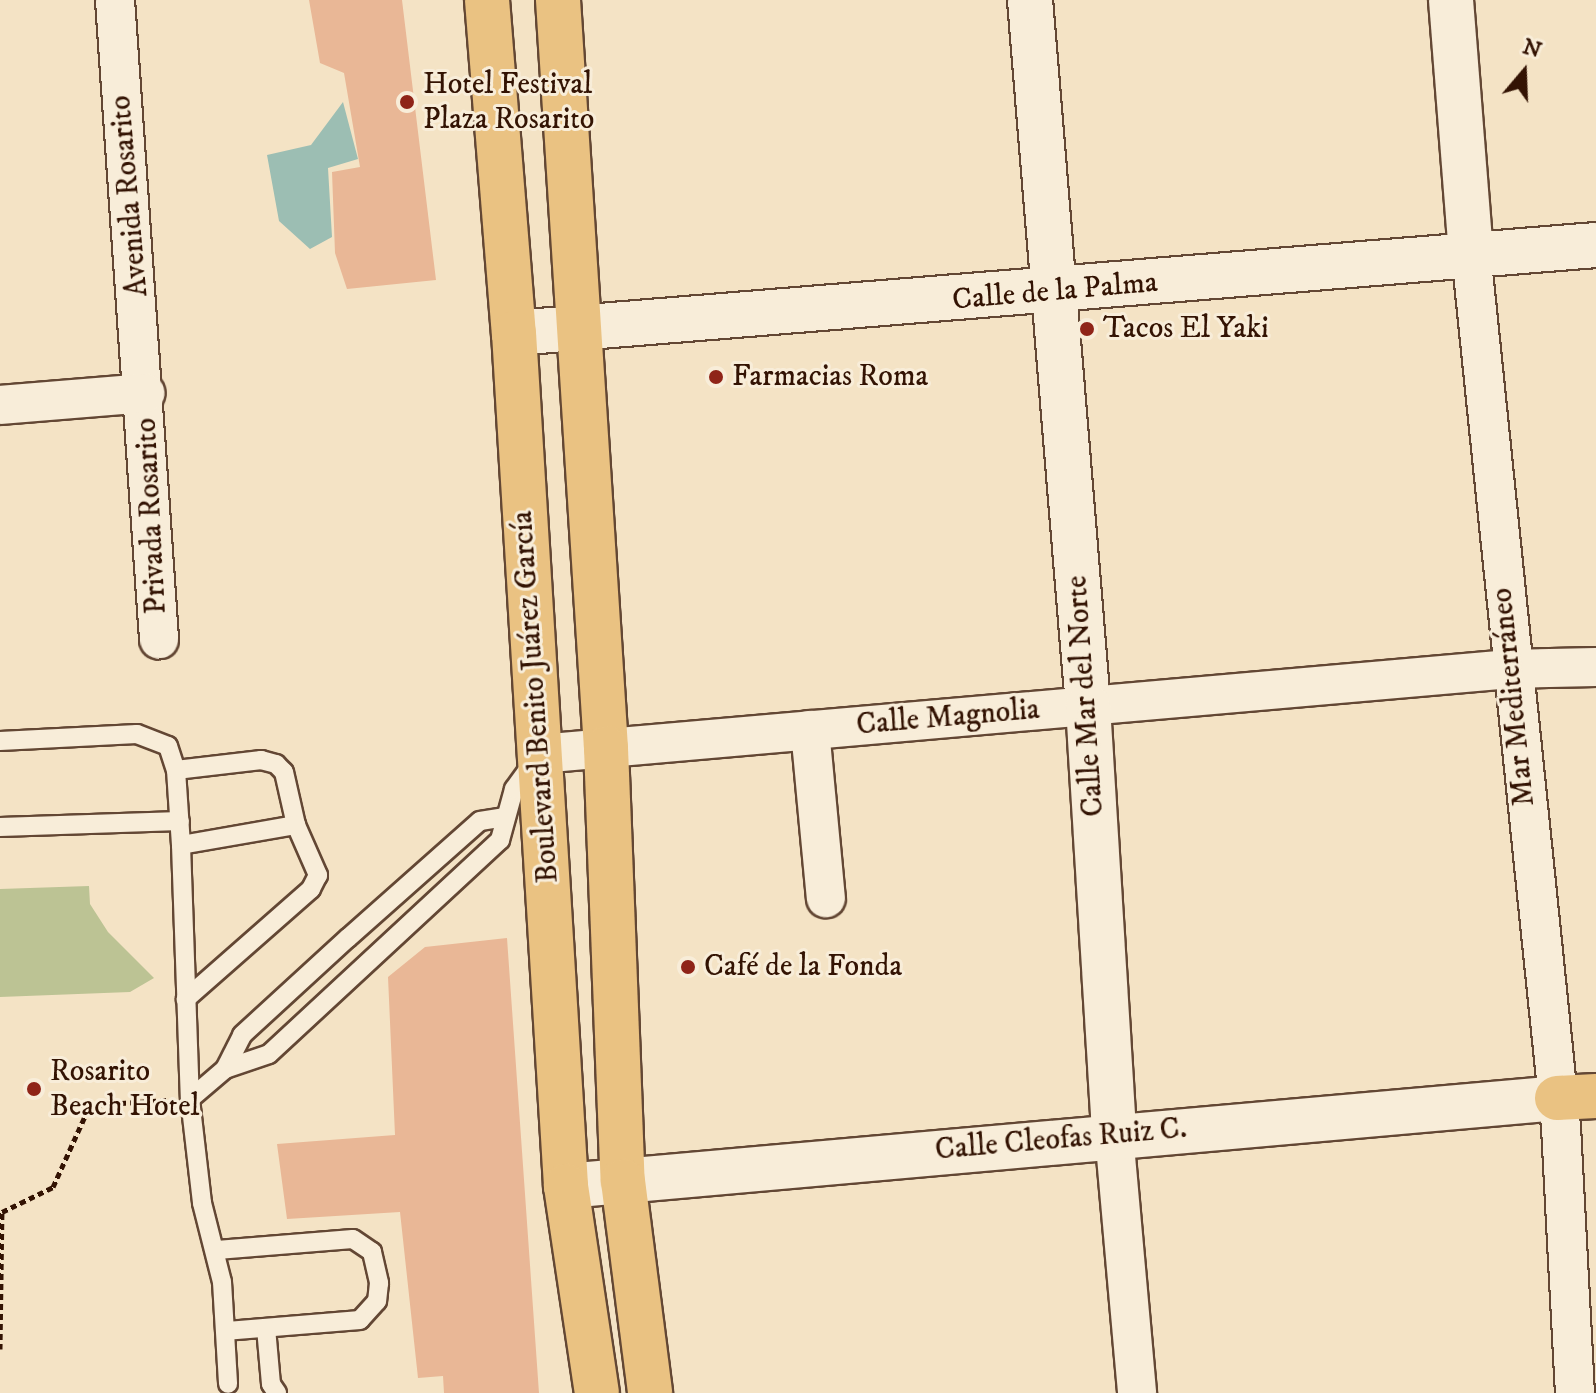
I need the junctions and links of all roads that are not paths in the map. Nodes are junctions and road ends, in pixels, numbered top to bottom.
1 (115, 0) edge
2 (487, 0) edge
3 (558, 0) edge
4 (1030, 0) edge
5 (1451, 0) edge
6 (1596, 245) edge
7 (1471, 253) junction
8 (1057, 293) junction
9 (576, 328) junction
10 (514, 333) junction
11 (146, 393) junction
12 (0, 405) edge
13 (159, 639) dead end
14 (1596, 667) edge
15 (1510, 669) junction
16 (1088, 706) junction
17 (810, 730) junction
18 (0, 741) edge
19 (606, 748) junction
20 (539, 754) junction
21 (176, 770) junction
22 (504, 817) junction
23 (180, 821) junction
24 (296, 825) junction
25 (0, 827) edge
26 (181, 845) junction
27 (826, 898) dead end
28 (186, 999) junction
29 (225, 1069) junction
30 (1576, 1097) edge
31 (190, 1099) junction
32 (1114, 1134) junction
33 (623, 1181) junction
34 (566, 1186) junction
35 (217, 1250) junction
36 (266, 1328) junction
37 (227, 1331) junction
38 (228, 1384) dead end
39 (277, 1393) edge
40 (597, 1393) edge
41 (650, 1393) edge
42 (1137, 1393) edge
43 (1575, 1393) edge

1 - 11 street, Avenida Rosarito
2 - 10 main road, Boulevard Benito Juárez García
3 - 9 main road, Boulevard Benito Juárez García
4 - 8 street, Calle Mar del Norte
5 - 7 street, Mar Mediterráneo
6 - 7 street, Calle de la Palma
7 - 8 street, Calle de la Palma
7 - 15 street, Mar Mediterráneo
8 - 9 street, Calle de la Palma
8 - 16 street, Calle Mar del Norte
9 - 10 street, Calle de la Palma
9 - 19 main road, Boulevard Benito Juárez García
10 - 20 main road, Boulevard Benito Juárez García
11 - 12 street
11 - 13 street, Privada Rosarito
14 - 15 street, Calle Magnolia
15 - 16 street, Calle Magnolia
15 - 30 street, Mar Mediterráneo
16 - 17 street, Calle Magnolia
16 - 32 street, Calle Mar del Norte
17 - 19 street, Calle Magnolia
17 - 27 street
18 - 21 lane
19 - 20 street, Calle Magnolia
19 - 33 main road, Boulevard Benito Juárez García
20 - 22 lane
20 - 34 main road, Boulevard Benito Juárez García
21 - 23 lane
21 - 24 lane
22 - 29 lane
22 - 29 lane
23 - 25 lane
23 - 26 lane
24 - 26 lane
24 - 28 lane
26 - 28 lane
28 - 31 lane
29 - 31 lane
30 - 32 street, Calle Cleofas Ruiz C.
30 - 43 street, Mar Mediterráneo
31 - 35 lane
32 - 33 street, Calle Cleofas Ruiz C.
32 - 42 street, Calle Mar del Norte
33 - 34 street, Calle Cleofas Ruiz C.
33 - 41 main road, Boulevard Benito Juárez García
34 - 40 main road, Boulevard Benito Juárez García
35 - 36 lane
35 - 37 lane
36 - 37 lane
36 - 39 lane
37 - 38 lane

